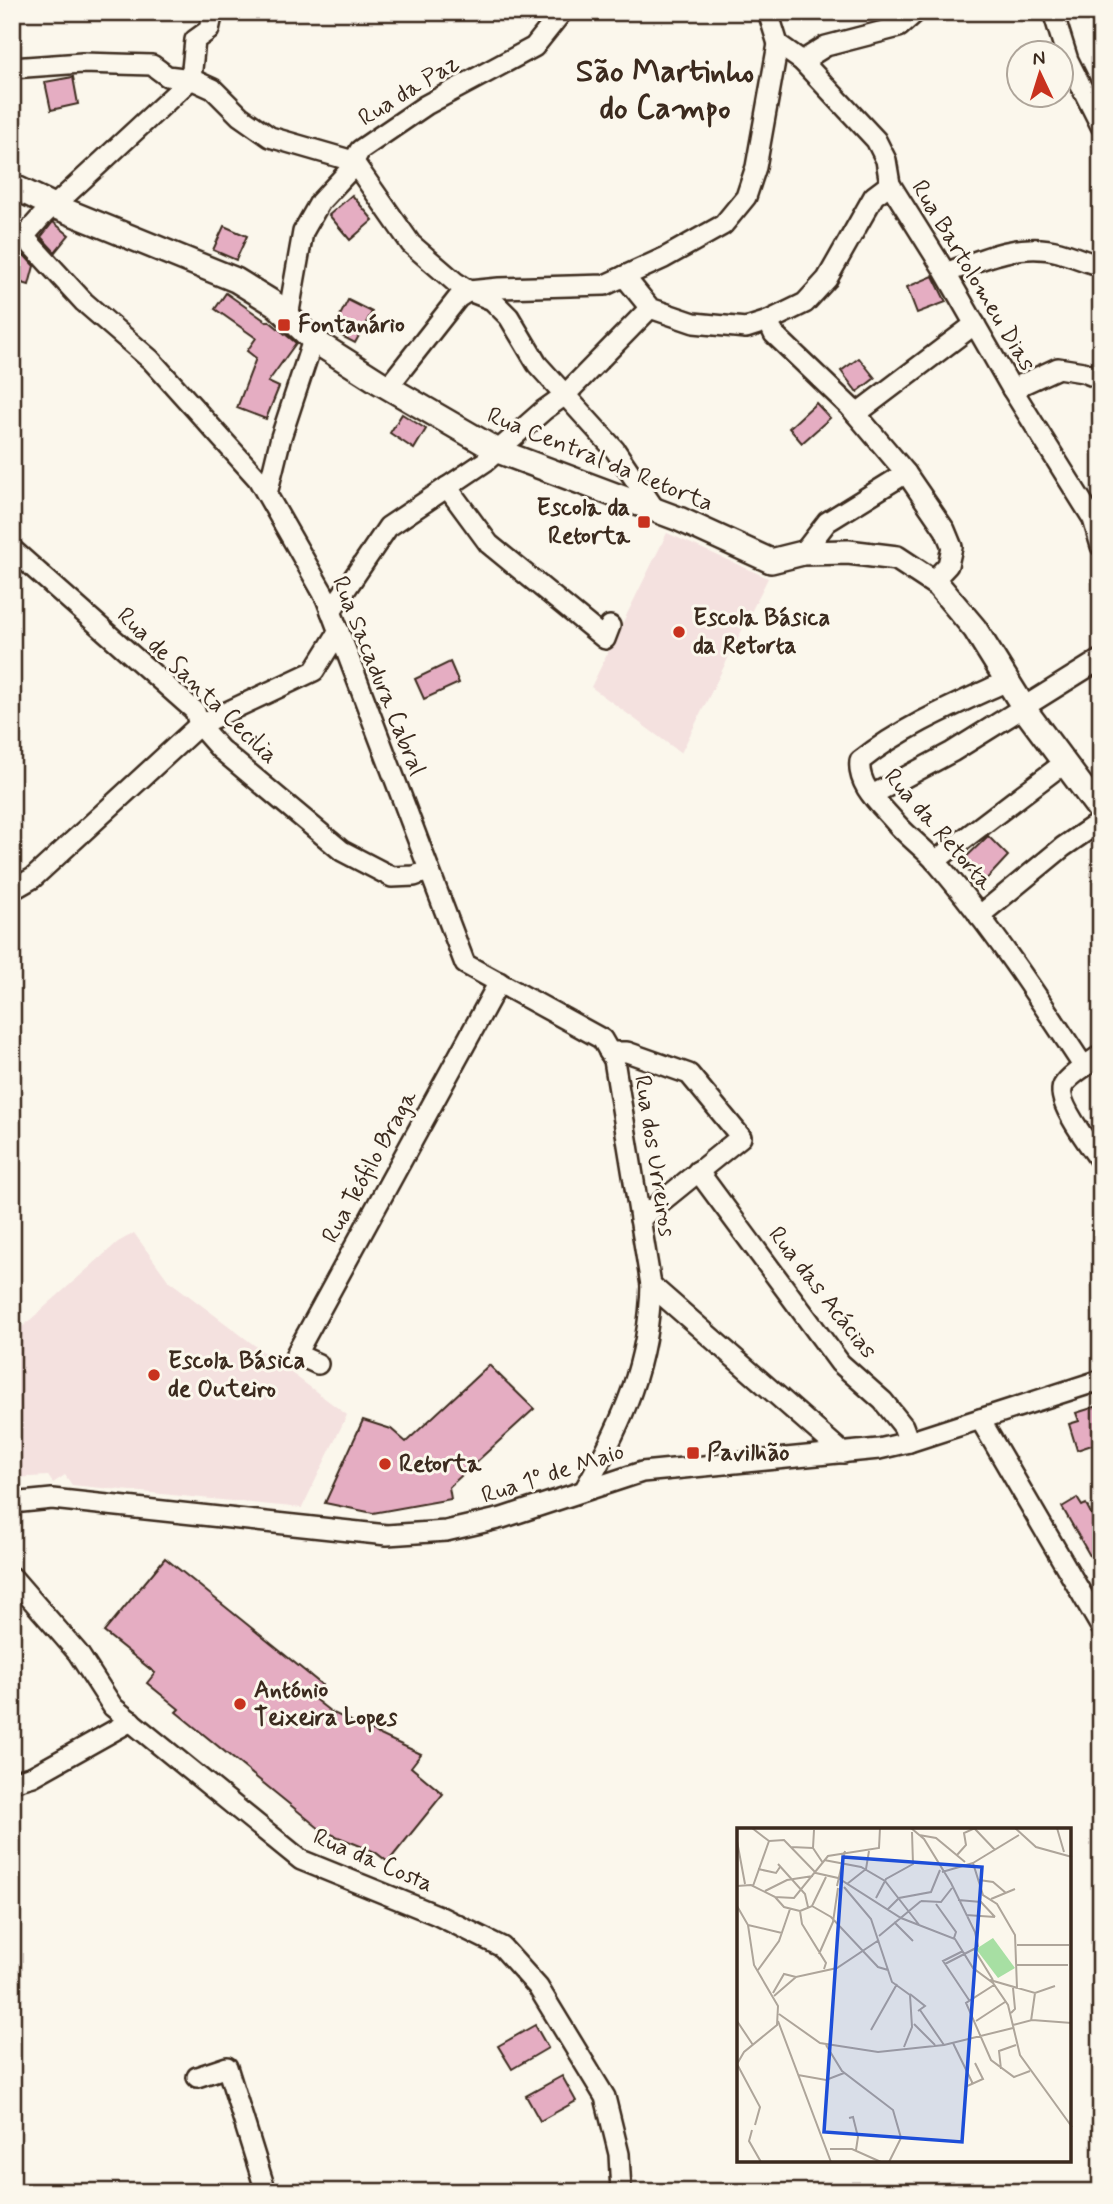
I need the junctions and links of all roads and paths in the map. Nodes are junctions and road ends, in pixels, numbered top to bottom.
1 (213, 12) edge
2 (562, 12) edge
3 (768, 12) edge
4 (916, 12) edge
5 (1053, 12) edge
6 (778, 44) junction
7 (802, 61) junction
8 (12, 68) edge
9 (191, 79) junction
10 (1095, 103) edge
11 (1101, 126) edge
12 (353, 161) junction
13 (890, 184) junction
14 (12, 186) edge
15 (54, 206) junction
16 (19, 242) edge
17 (1101, 267) edge
18 (946, 273) junction
19 (624, 276) junction
20 (469, 291) junction
21 (650, 308) junction
22 (288, 317) junction
23 (768, 321) junction
24 (975, 324) junction
25 (313, 340) junction
26 (1101, 379) edge
27 (388, 387) junction
28 (1012, 389) junction
29 (565, 395) junction
30 (856, 414) junction
31 (498, 451) junction
32 (906, 473) junction
33 (447, 487) junction
34 (267, 494) junction
35 (656, 511) junction
36 (1101, 546) edge
37 (12, 548) edge
38 (803, 553) junction
39 (933, 581) junction
40 (331, 611) junction
41 (610, 626) dead end
42 (339, 631) junction
43 (1101, 659) edge
44 (1007, 681) junction
45 (1023, 707) junction
46 (199, 725) junction
47 (1064, 763) junction
48 (872, 794) junction
49 (1101, 813) edge
50 (1101, 821) edge
51 (935, 861) junction
52 (428, 871) junction
53 (12, 890) edge
54 (979, 916) junction
55 (499, 982) junction
56 (609, 1052) junction
57 (1101, 1055) edge
58 (1084, 1067) junction
59 (1101, 1162) edge
60 (698, 1171) junction
61 (640, 1219) junction
62 (651, 1285) junction
63 (318, 1364) dead end
64 (1101, 1380) edge
65 (980, 1419) junction
66 (909, 1442) junction
67 (843, 1453) junction
68 (585, 1489) junction
69 (12, 1503) edge
70 (12, 1577) edge
71 (1101, 1627) edge
72 (131, 1721) junction
73 (12, 1782) edge
74 (197, 2077) dead end
75 (266, 2192) edge
76 (621, 2192) edge

1 - 9 street
2 - 12 street, Rua da Paz
3 - 6 street
4 - 7 street
5 - 10 street
6 - 7 street, Rua Bartolomeu Dias
6 - 19 street
7 - 13 street, Rua Bartolomeu Dias
8 - 9 street
9 - 12 street
9 - 15 street
10 - 11 street
12 - 20 street
12 - 22 street, Rua da Paz
13 - 18 street, Rua Bartolomeu Dias
13 - 23 street
14 - 15 street, Rua Central da Retorta
15 - 16 street
15 - 22 street, Rua Central da Retorta
16 - 34 street, Rua Sacadura Cabral
17 - 18 street
18 - 24 street, Rua Bartolomeu Dias
19 - 20 street
19 - 21 street
20 - 27 street
20 - 29 street
21 - 23 street
21 - 29 street
22 - 25 street, Rua Central da Retorta
23 - 30 street
24 - 28 street, Rua Bartolomeu Dias
24 - 30 street
25 - 27 street, Rua Central da Retorta
25 - 34 street
26 - 28 street
27 - 31 street, Rua Central da Retorta
28 - 36 street, Rua Bartolomeu Dias
29 - 31 street
29 - 35 street
30 - 32 street
31 - 33 street
31 - 35 street, Rua Central da Retorta
32 - 38 street
32 - 39 street
33 - 40 street
33 - 41 street
34 - 40 street, Rua Sacadura Cabral
35 - 38 street, Rua Central da Retorta
37 - 46 street, Rua de Santa Cecilia
38 - 39 street, Rua Central da Retorta
39 - 44 street, Rua Central da Retorta
40 - 42 street, Rua Sacadura Cabral
42 - 46 street
42 - 52 street, Rua Sacadura Cabral
43 - 45 street
44 - 45 street, Rua Central da Retorta
44 - 48 street, Rua da Retorta
45 - 47 street, Rua Central da Retorta
45 - 48 street
46 - 52 street, Rua de Santa Cecilia
46 - 53 street
47 - 49 street, Rua Central da Retorta
47 - 51 street
48 - 51 street, Rua da Retorta
50 - 54 street
51 - 54 street, Rua da Retorta
52 - 55 street, Rua dos Urreiros
54 - 58 street, Rua da Retorta
55 - 56 street, Rua dos Urreiros
55 - 63 street, Rua Teófilo Braga
56 - 60 street
56 - 61 street, Rua dos Urreiros
57 - 58 street
58 - 59 street
60 - 61 street
60 - 66 street, Rua das Acácias
61 - 62 street, Rua dos Urreiros
62 - 67 street
62 - 68 street, Rua dos Urreiros
64 - 65 street, Rua 1º de Maio
65 - 66 street, Rua 1º de Maio
65 - 71 street
66 - 67 street, Rua 1º de Maio
67 - 68 street, Rua 1º de Maio
68 - 69 street, Rua 1º de Maio
70 - 72 street, Rua da Costa
72 - 73 street
72 - 76 street, Rua da Costa
74 - 75 street

